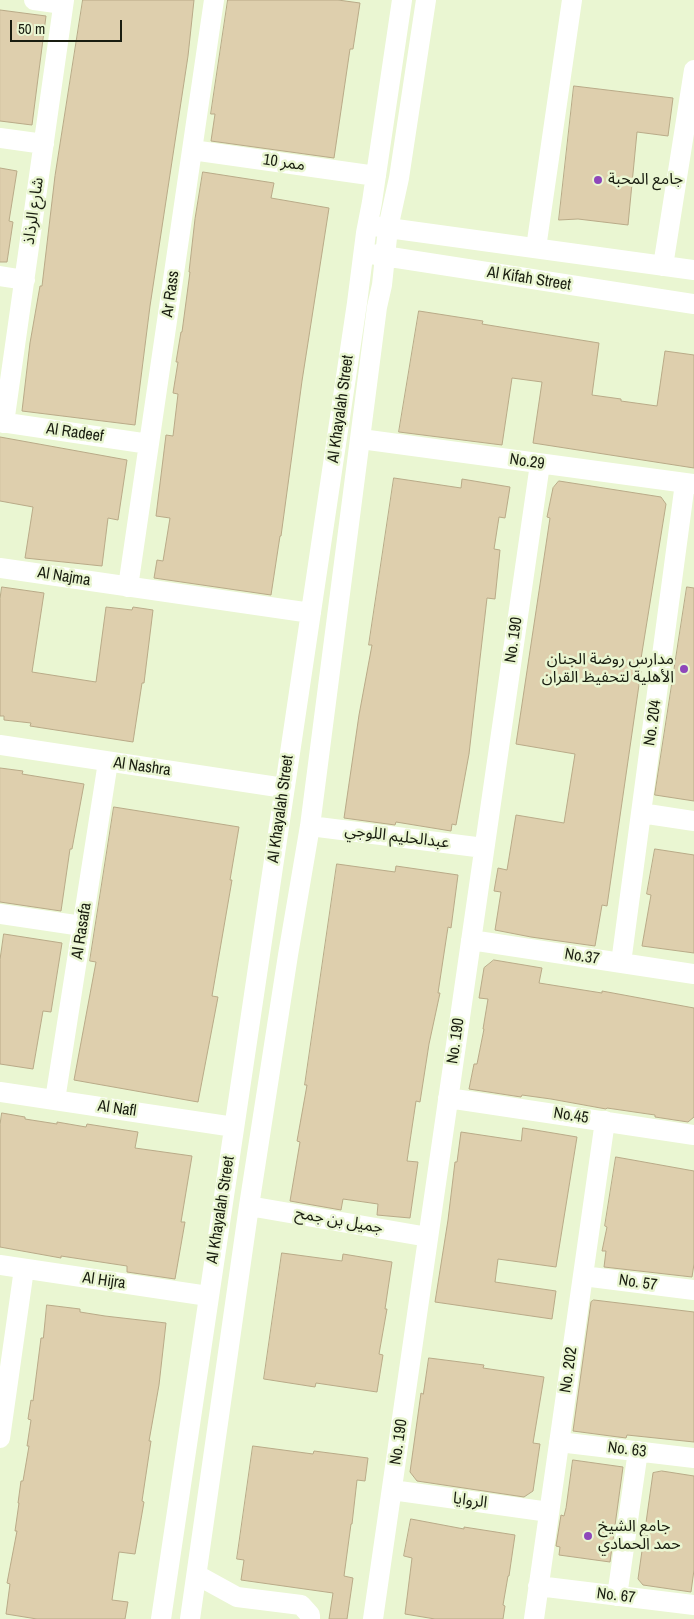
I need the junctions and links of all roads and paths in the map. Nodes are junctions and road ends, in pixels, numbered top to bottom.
1 (34, 0) edge
2 (214, 0) edge
3 (402, 0) edge
4 (426, 0) edge
5 (572, 0) edge
6 (63, 2) edge
7 (694, 70) edge
8 (0, 138) edge
9 (44, 144) junction
10 (192, 150) junction
11 (398, 178) junction
12 (376, 179) junction
13 (368, 225) junction
14 (388, 228) junction
15 (536, 248) junction
16 (364, 253) junction
17 (384, 256) junction
18 (663, 266) junction
19 (694, 270) edge
20 (0, 276) edge
21 (25, 280) junction
22 (357, 303) junction
23 (694, 304) edge
24 (377, 307) junction
25 (2, 423) edge
26 (361, 440) junction
27 (149, 444) junction
28 (540, 464) junction
29 (689, 484) edge
30 (0, 568) edge
31 (128, 587) junction
32 (311, 613) junction
33 (0, 745) edge
34 (108, 762) junction
35 (284, 788) junction
36 (641, 813) junction
37 (694, 821) edge
38 (310, 826) junction
39 (484, 848) junction
40 (273, 870) junction
41 (300, 885) junction
42 (0, 914) edge
43 (82, 926) junction
44 (471, 940) junction
45 (261, 950) junction
46 (288, 955) junction
47 (621, 963) junction
48 (694, 974) edge
49 (0, 1092) edge
50 (448, 1098) junction
51 (55, 1100) junction
52 (605, 1122) junction
53 (234, 1126) junction
54 (694, 1135) edge
55 (249, 1206) junction
56 (428, 1236) junction
57 (0, 1265) edge
58 (24, 1269) junction
59 (583, 1276) junction
60 (694, 1290) edge
61 (208, 1296) junction
62 (2, 1417) edge
63 (0, 1438) edge
64 (559, 1442) junction
65 (638, 1451) junction
66 (694, 1458) edge
67 (392, 1490) junction
68 (549, 1512) junction
69 (197, 1575) junction
70 (538, 1586) junction
71 (617, 1596) junction
72 (694, 1606) edge
73 (161, 1619) edge
74 (190, 1619) edge
75 (310, 1619) edge
76 (373, 1619) edge
77 (534, 1619) edge

1 - 6 street
2 - 10 street, Ar Rass
3 - 12 street, Al Khayalah Street
4 - 11 street, Al Khayalah Street
5 - 15 street
6 - 9 street, شارع الرذاذ
7 - 18 street
8 - 9 street
9 - 21 street, شارع الرذاذ
10 - 12 street, ممر 10
10 - 27 street, Ar Rass
11 - 12 street
11 - 14 street, Al Khayalah Street
12 - 13 street, Al Khayalah Street
13 - 14 street, Al Kifah Street
13 - 16 street, Al Khayalah Street
14 - 15 street, Al Kifah Street
14 - 17 street, Al Khayalah Street
15 - 18 street, Al Kifah Street
16 - 17 street, Al Kifah Street
16 - 22 street, Al Khayalah Street
17 - 23 street, Al Kifah Street
17 - 24 street, Al Khayalah Street
18 - 19 street, Al Kifah Street
20 - 21 street
21 - 25 street, شارع الرذاذ
22 - 24 street
22 - 32 street, Al Khayalah Street
24 - 26 street, Al Khayalah Street
25 - 27 street, Al Radeef
26 - 28 street, No.29
26 - 38 street, Al Khayalah Street
27 - 31 street, Ar Rass
28 - 29 street, No.29
28 - 39 street, No. 190
29 - 36 street, No. 204
30 - 31 street, Al Najma
31 - 32 street, Al Najma
32 - 35 street, Al Khayalah Street
33 - 34 street, Al Nashra
34 - 35 street, Al Nashra
34 - 43 street, Al Rasafa
35 - 40 street, Al Khayalah Street
36 - 37 street
36 - 47 street, No. 204
38 - 39 street, عبدالحليم اللوجي
38 - 41 street, Al Khayalah Street
39 - 44 street, No. 190
40 - 41 street
40 - 45 street, Al Khayalah Street
41 - 46 street, Al Khayalah Street
42 - 43 street
43 - 51 street, Al Rasafa
44 - 47 street, No.37
44 - 50 street, No. 190
45 - 46 street
45 - 53 street, Al Khayalah Street
46 - 55 street, Al Khayalah Street
47 - 48 street, No.37
49 - 51 street, Al Nafl
50 - 52 street, No.45
50 - 56 street, No. 190
51 - 53 street, Al Nafl
52 - 54 street, No.45
52 - 59 street, No. 202
53 - 61 street, Al Khayalah Street
55 - 56 street, جميل بن جمح
55 - 69 street, Al Khayalah Street
56 - 67 street, No. 190
57 - 58 street, Al Hijra
58 - 61 street, Al Hijra
58 - 62 street
59 - 60 street, No. 57
59 - 64 street, No. 202
61 - 73 street, Al Khayalah Street
62 - 63 street
64 - 65 street, No. 63
64 - 68 street, No. 202
65 - 66 street, No. 63
65 - 71 street
67 - 68 street, الروايا
67 - 76 street, No. 190
68 - 70 street, No. 202
69 - 74 street, Al Khayalah Street
69 - 75 street
70 - 71 street, No. 67
70 - 77 street, No. 202
71 - 72 street, No. 67

